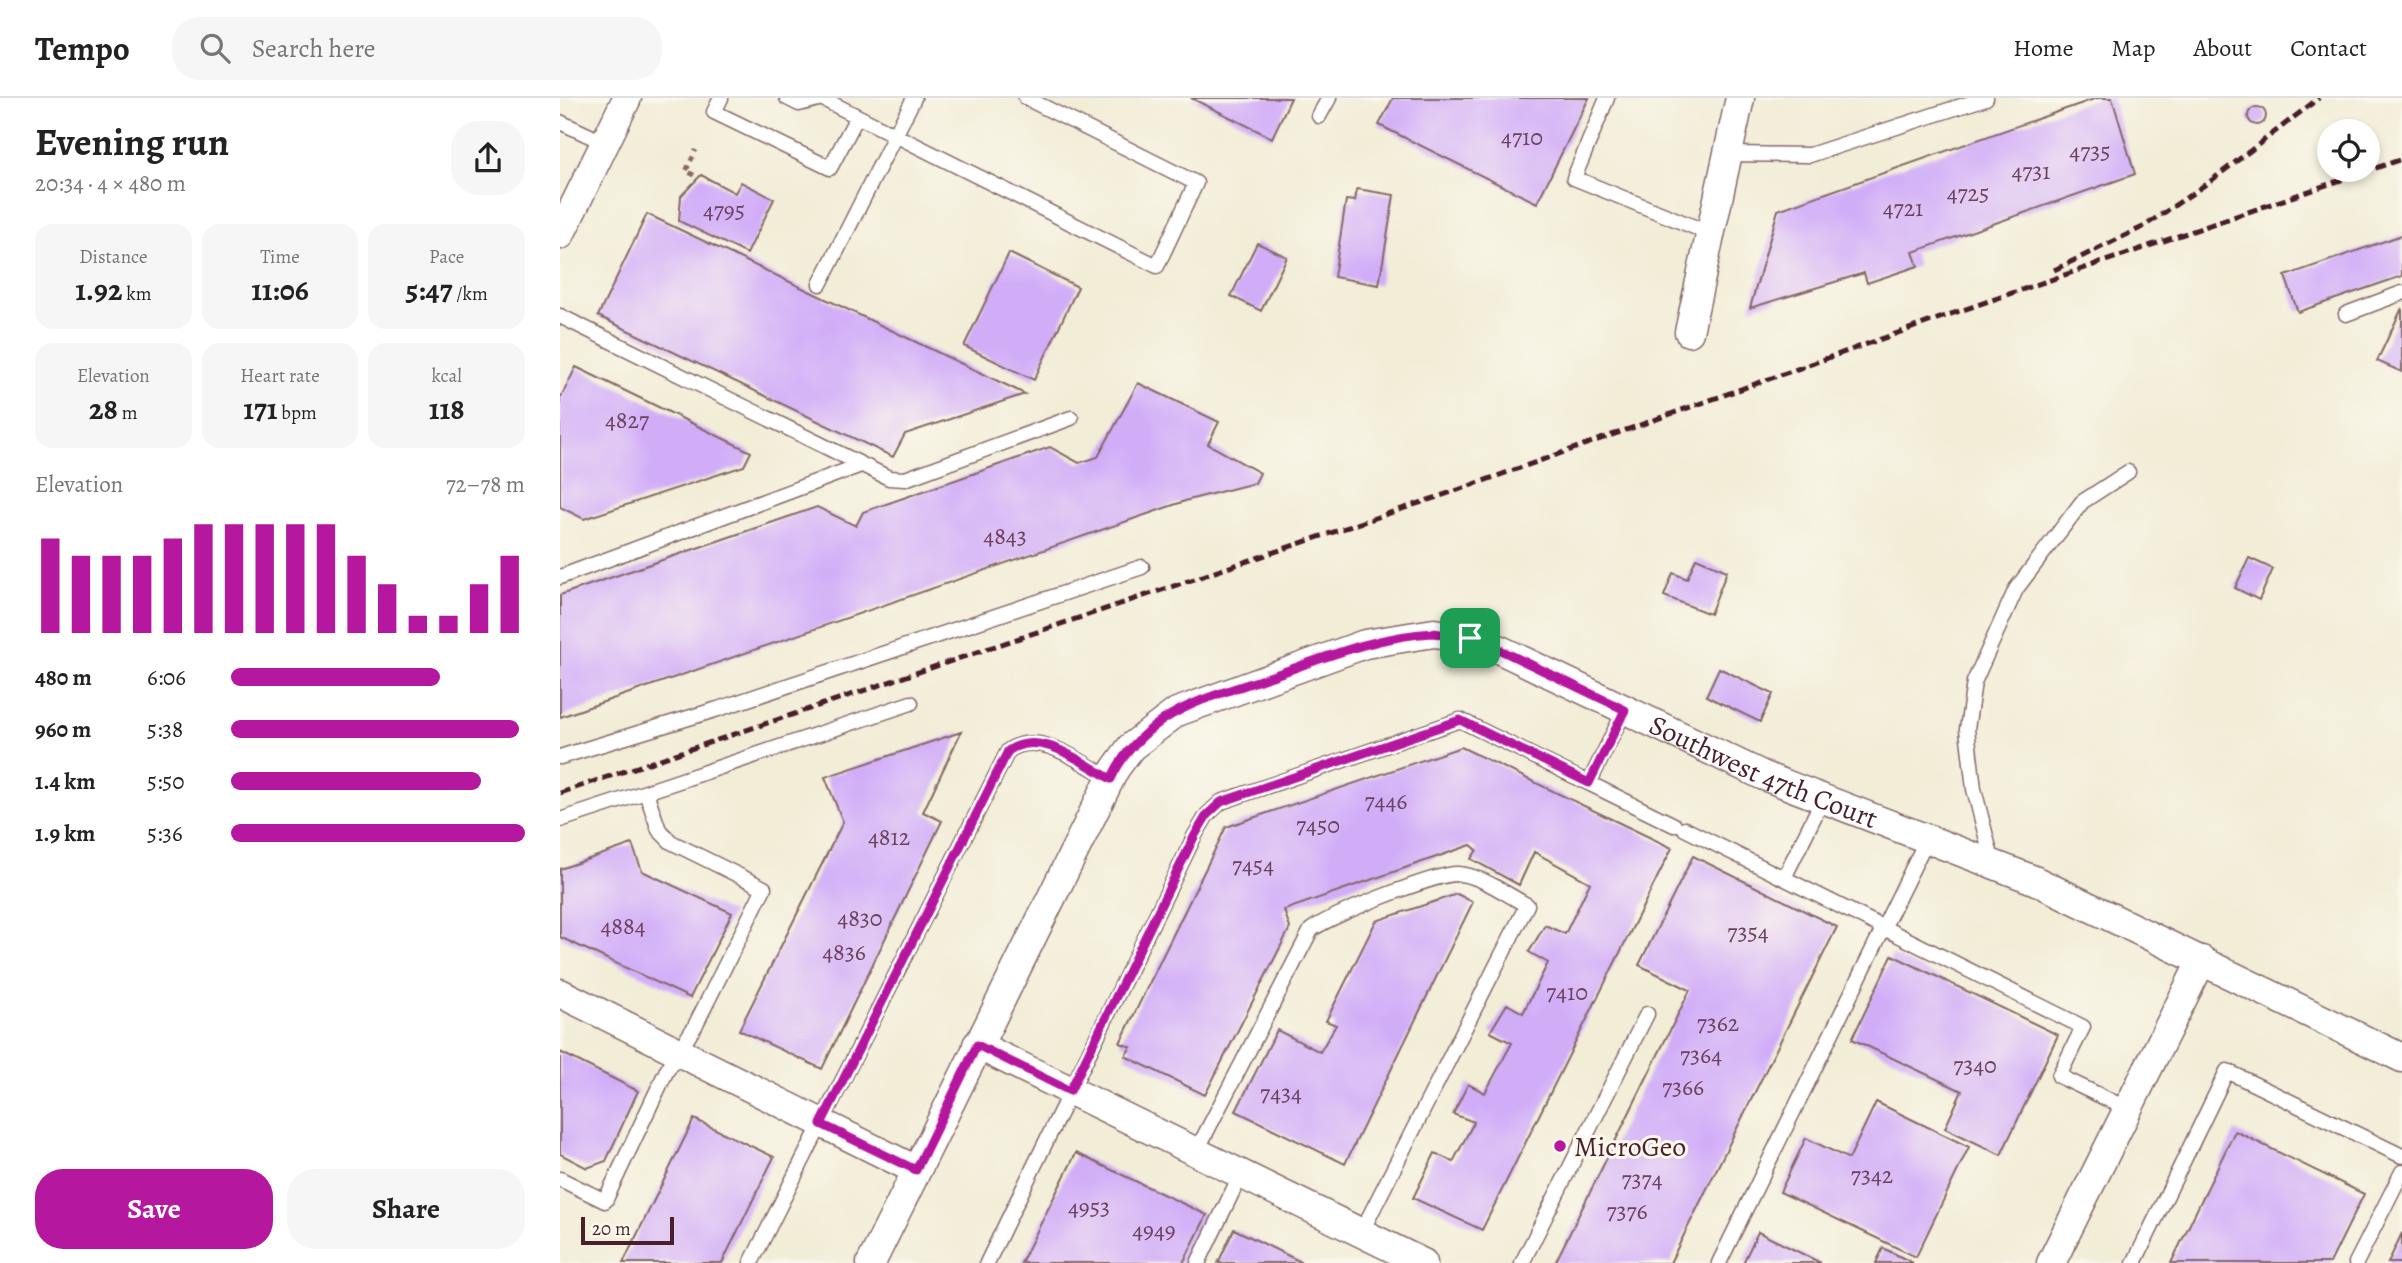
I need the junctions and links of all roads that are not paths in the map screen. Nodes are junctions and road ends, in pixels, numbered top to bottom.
1 (627, 98) edge
2 (721, 98) edge
3 (788, 98) edge
4 (914, 98) edge
5 (1026, 98) edge
6 (1329, 98) edge
7 (1607, 98) edge
8 (1740, 98) edge
9 (1986, 98) edge
10 (823, 99) edge
11 (1319, 116) dead end
12 (857, 117) junction
13 (560, 122) edge
14 (895, 135) junction
15 (605, 144) junction
16 (1725, 154) junction
17 (1709, 233) junction
18 (560, 234) edge
19 (820, 284) dead end
20 (2402, 293) edge
21 (2346, 314) dead end
22 (560, 316) edge
23 (1689, 332) dead end
24 (1071, 418) dead end
25 (860, 465) junction
26 (2128, 472) dead end
27 (1142, 567) dead end
28 (562, 574) edge
29 (911, 703) dead end
30 (1625, 710) junction
31 (560, 757) edge
32 (1111, 779) junction
33 (1589, 783) junction
34 (646, 792) junction
35 (1823, 799) junction
36 (560, 820) edge
37 (1927, 839) junction
38 (1993, 864) junction
39 (1784, 878) junction
40 (1884, 928) junction
41 (2202, 960) junction
42 (560, 993) edge
43 (1647, 1014) dead end
44 (977, 1045) junction
45 (678, 1052) junction
46 (2402, 1058) edge
47 (1070, 1091) junction
48 (2127, 1109) junction
49 (821, 1124) junction
50 (1196, 1152) junction
51 (2402, 1156) edge
52 (916, 1170) junction
53 (2402, 1172) edge
54 (1241, 1174) junction
55 (560, 1180) edge
56 (1361, 1233) junction
57 (1414, 1261) edge
58 (751, 1263) edge
59 (871, 1263) edge
60 (987, 1263) edge
61 (1198, 1263) edge
62 (1522, 1263) edge
63 (1719, 1263) edge
64 (2051, 1263) edge
65 (2134, 1263) edge
66 (2356, 1263) edge

1 - 15 street
2 - 12 lane
3 - 10 lane
4 - 14 lane
5 - 14 lane
6 - 11 lane
7 - 17 lane
8 - 16 street
9 - 16 lane
10 - 12 lane
12 - 14 lane
13 - 15 lane
14 - 19 lane
15 - 18 street
16 - 17 street
17 - 23 street
20 - 21 lane
22 - 25 lane
24 - 25 lane
25 - 28 lane
26 - 38 lane
27 - 31 lane
29 - 34 lane
30 - 32 street, Southwest 47th Court
30 - 33 lane
30 - 35 street, Southwest 47th Court
32 - 44 street, Southwest 47th Court
32 - 49 lane
33 - 39 lane
33 - 47 lane
34 - 36 lane
34 - 45 lane
35 - 37 street, Southwest 47th Court
35 - 39 lane
37 - 38 street, Southwest 47th Court
37 - 40 lane
38 - 41 street, Southwest 47th Court
39 - 40 lane
40 - 48 lane
40 - 63 lane
41 - 46 street, Southwest 47th Court
41 - 48 street
42 - 45 street
43 - 62 lane
44 - 47 street
44 - 52 street, Southwest 47th Court
45 - 49 street
45 - 55 lane
47 - 50 street
47 - 60 lane
48 - 64 street
49 - 52 street
49 - 58 lane
50 - 54 street
50 - 56 lane
51 - 65 lane
52 - 59 street, Southwest 47th Court
53 - 66 lane
54 - 56 street
54 - 61 lane
56 - 57 street

